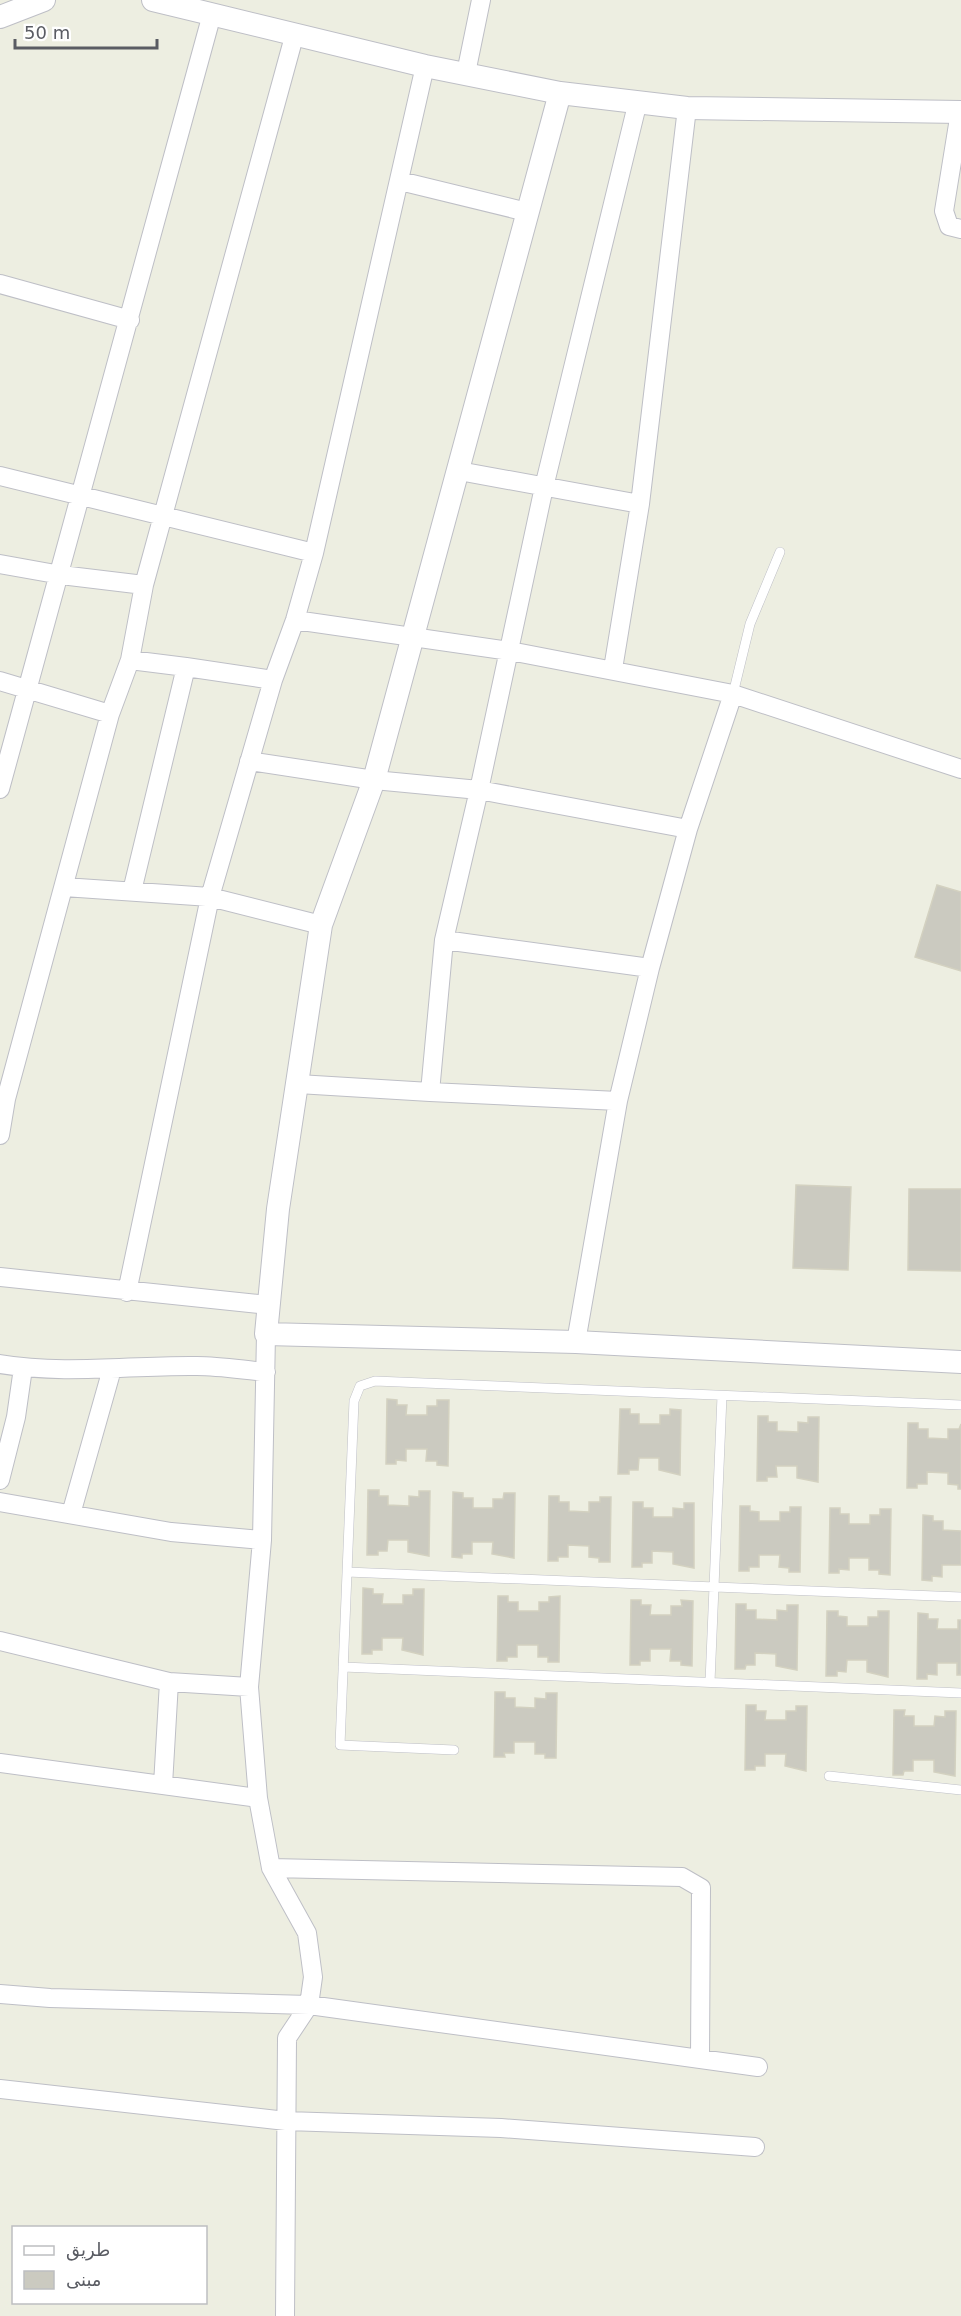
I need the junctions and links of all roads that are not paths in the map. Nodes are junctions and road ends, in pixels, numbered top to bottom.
1 (44, 0) edge
2 (153, 0) edge
3 (481, 0) edge
4 (212, 14) junction
5 (0, 17) edge
6 (295, 33) junction
7 (425, 66) junction
8 (466, 73) junction
9 (560, 93) junction
10 (638, 101) junction
11 (687, 108) junction
12 (960, 112) edge
13 (400, 181) junction
14 (527, 212) junction
15 (961, 229) edge
16 (0, 284) edge
17 (130, 320) junction
18 (459, 471) junction
19 (0, 476) edge
20 (544, 487) junction
21 (80, 497) junction
22 (640, 504) junction
23 (164, 518) junction
24 (780, 552) dead end
25 (314, 553) junction
26 (0, 564) edge
27 (61, 575) junction
28 (144, 585) junction
29 (295, 620) junction
30 (414, 637) junction
31 (510, 651) junction
32 (130, 660) junction
33 (186, 667) junction
34 (613, 669) junction
35 (273, 680) junction
36 (0, 681) edge
37 (28, 688) junction
38 (733, 694) junction
39 (110, 714) junction
40 (249, 761) junction
41 (961, 769) edge
42 (374, 780) junction
43 (0, 789) edge
44 (479, 790) junction
45 (688, 829) junction
46 (64, 887) junction
47 (132, 891) junction
48 (210, 897) junction
49 (321, 925) junction
50 (444, 940) junction
51 (650, 968) junction
52 (298, 1084) junction
53 (430, 1092) junction
54 (3, 1098) edge
55 (618, 1101) junction
56 (0, 1135) edge
57 (0, 1277) edge
58 (127, 1293) junction
59 (268, 1305) junction
60 (266, 1334) junction
61 (576, 1342) junction
62 (961, 1362) edge
63 (0, 1364) edge
64 (24, 1368) junction
65 (112, 1369) junction
66 (266, 1372) junction
67 (722, 1395) junction
68 (961, 1405) edge
69 (0, 1480) edge
70 (0, 1502) edge
71 (72, 1514) junction
72 (262, 1540) junction
73 (347, 1572) junction
74 (714, 1587) junction
75 (961, 1597) edge
76 (0, 1641) edge
77 (343, 1667) junction
78 (169, 1682) junction
79 (710, 1682) junction
80 (249, 1687) junction
81 (961, 1693) edge
82 (453, 1750) dead end
83 (0, 1763) edge
84 (829, 1776) dead end
85 (163, 1785) junction
86 (961, 1790) edge
87 (258, 1798) junction
88 (271, 1868) junction
89 (0, 1994) edge
90 (309, 2005) junction
91 (700, 2059) junction
92 (758, 2067) dead end
93 (0, 2089) edge
94 (286, 2121) junction
95 (755, 2147) dead end
96 (285, 2316) edge

1 - 5 street
2 - 4 street
3 - 8 street
4 - 6 street
4 - 17 street
6 - 7 street
6 - 23 street
7 - 8 street
7 - 13 street
8 - 9 street
9 - 10 street
9 - 14 street
10 - 11 street
10 - 20 street
11 - 12 street
11 - 22 street
12 - 15 street
13 - 14 street
13 - 25 street
14 - 18 street
16 - 17 street
17 - 21 street
18 - 20 street
18 - 30 street
19 - 21 street
20 - 22 street
20 - 31 street
21 - 23 street
21 - 27 street
22 - 34 street
23 - 25 street
23 - 28 street
24 - 38 lane
25 - 29 street
26 - 27 street
27 - 28 street
27 - 37 street
28 - 32 street
29 - 30 street
29 - 35 street
30 - 31 street
30 - 42 street
31 - 34 street
31 - 44 street
32 - 33 street
32 - 39 street
33 - 35 street
33 - 47 street
34 - 38 street
35 - 40 street
36 - 37 street
37 - 39 street
37 - 43 street
38 - 41 street
38 - 45 street
39 - 46 street
40 - 42 street
40 - 48 street
42 - 44 street
42 - 49 street
44 - 45 street
44 - 50 street
45 - 51 street
46 - 47 street
46 - 54 street
47 - 48 street
48 - 49 street
48 - 58 street
49 - 52 street
50 - 51 street
50 - 53 street
51 - 55 street
52 - 53 street
52 - 59 street
53 - 55 street
54 - 56 street
55 - 61 street
57 - 58 street
58 - 59 street
59 - 60 street
60 - 61 street
60 - 66 street
61 - 62 street
63 - 64 street
64 - 65 street
64 - 69 street
65 - 66 street
65 - 71 street
66 - 72 street
67 - 68 lane
67 - 73 lane
67 - 74 lane
70 - 71 street
71 - 72 street
72 - 80 street
73 - 74 lane
73 - 77 lane
74 - 75 lane
74 - 79 lane
76 - 78 street
77 - 79 lane
77 - 82 lane
78 - 80 street
78 - 85 street
79 - 81 lane
80 - 87 street
83 - 85 street
84 - 86 lane
85 - 87 street
87 - 88 street
88 - 90 street
88 - 91 street
89 - 90 street
90 - 91 street
90 - 94 street
91 - 92 street
93 - 94 street
94 - 95 street
94 - 96 street

